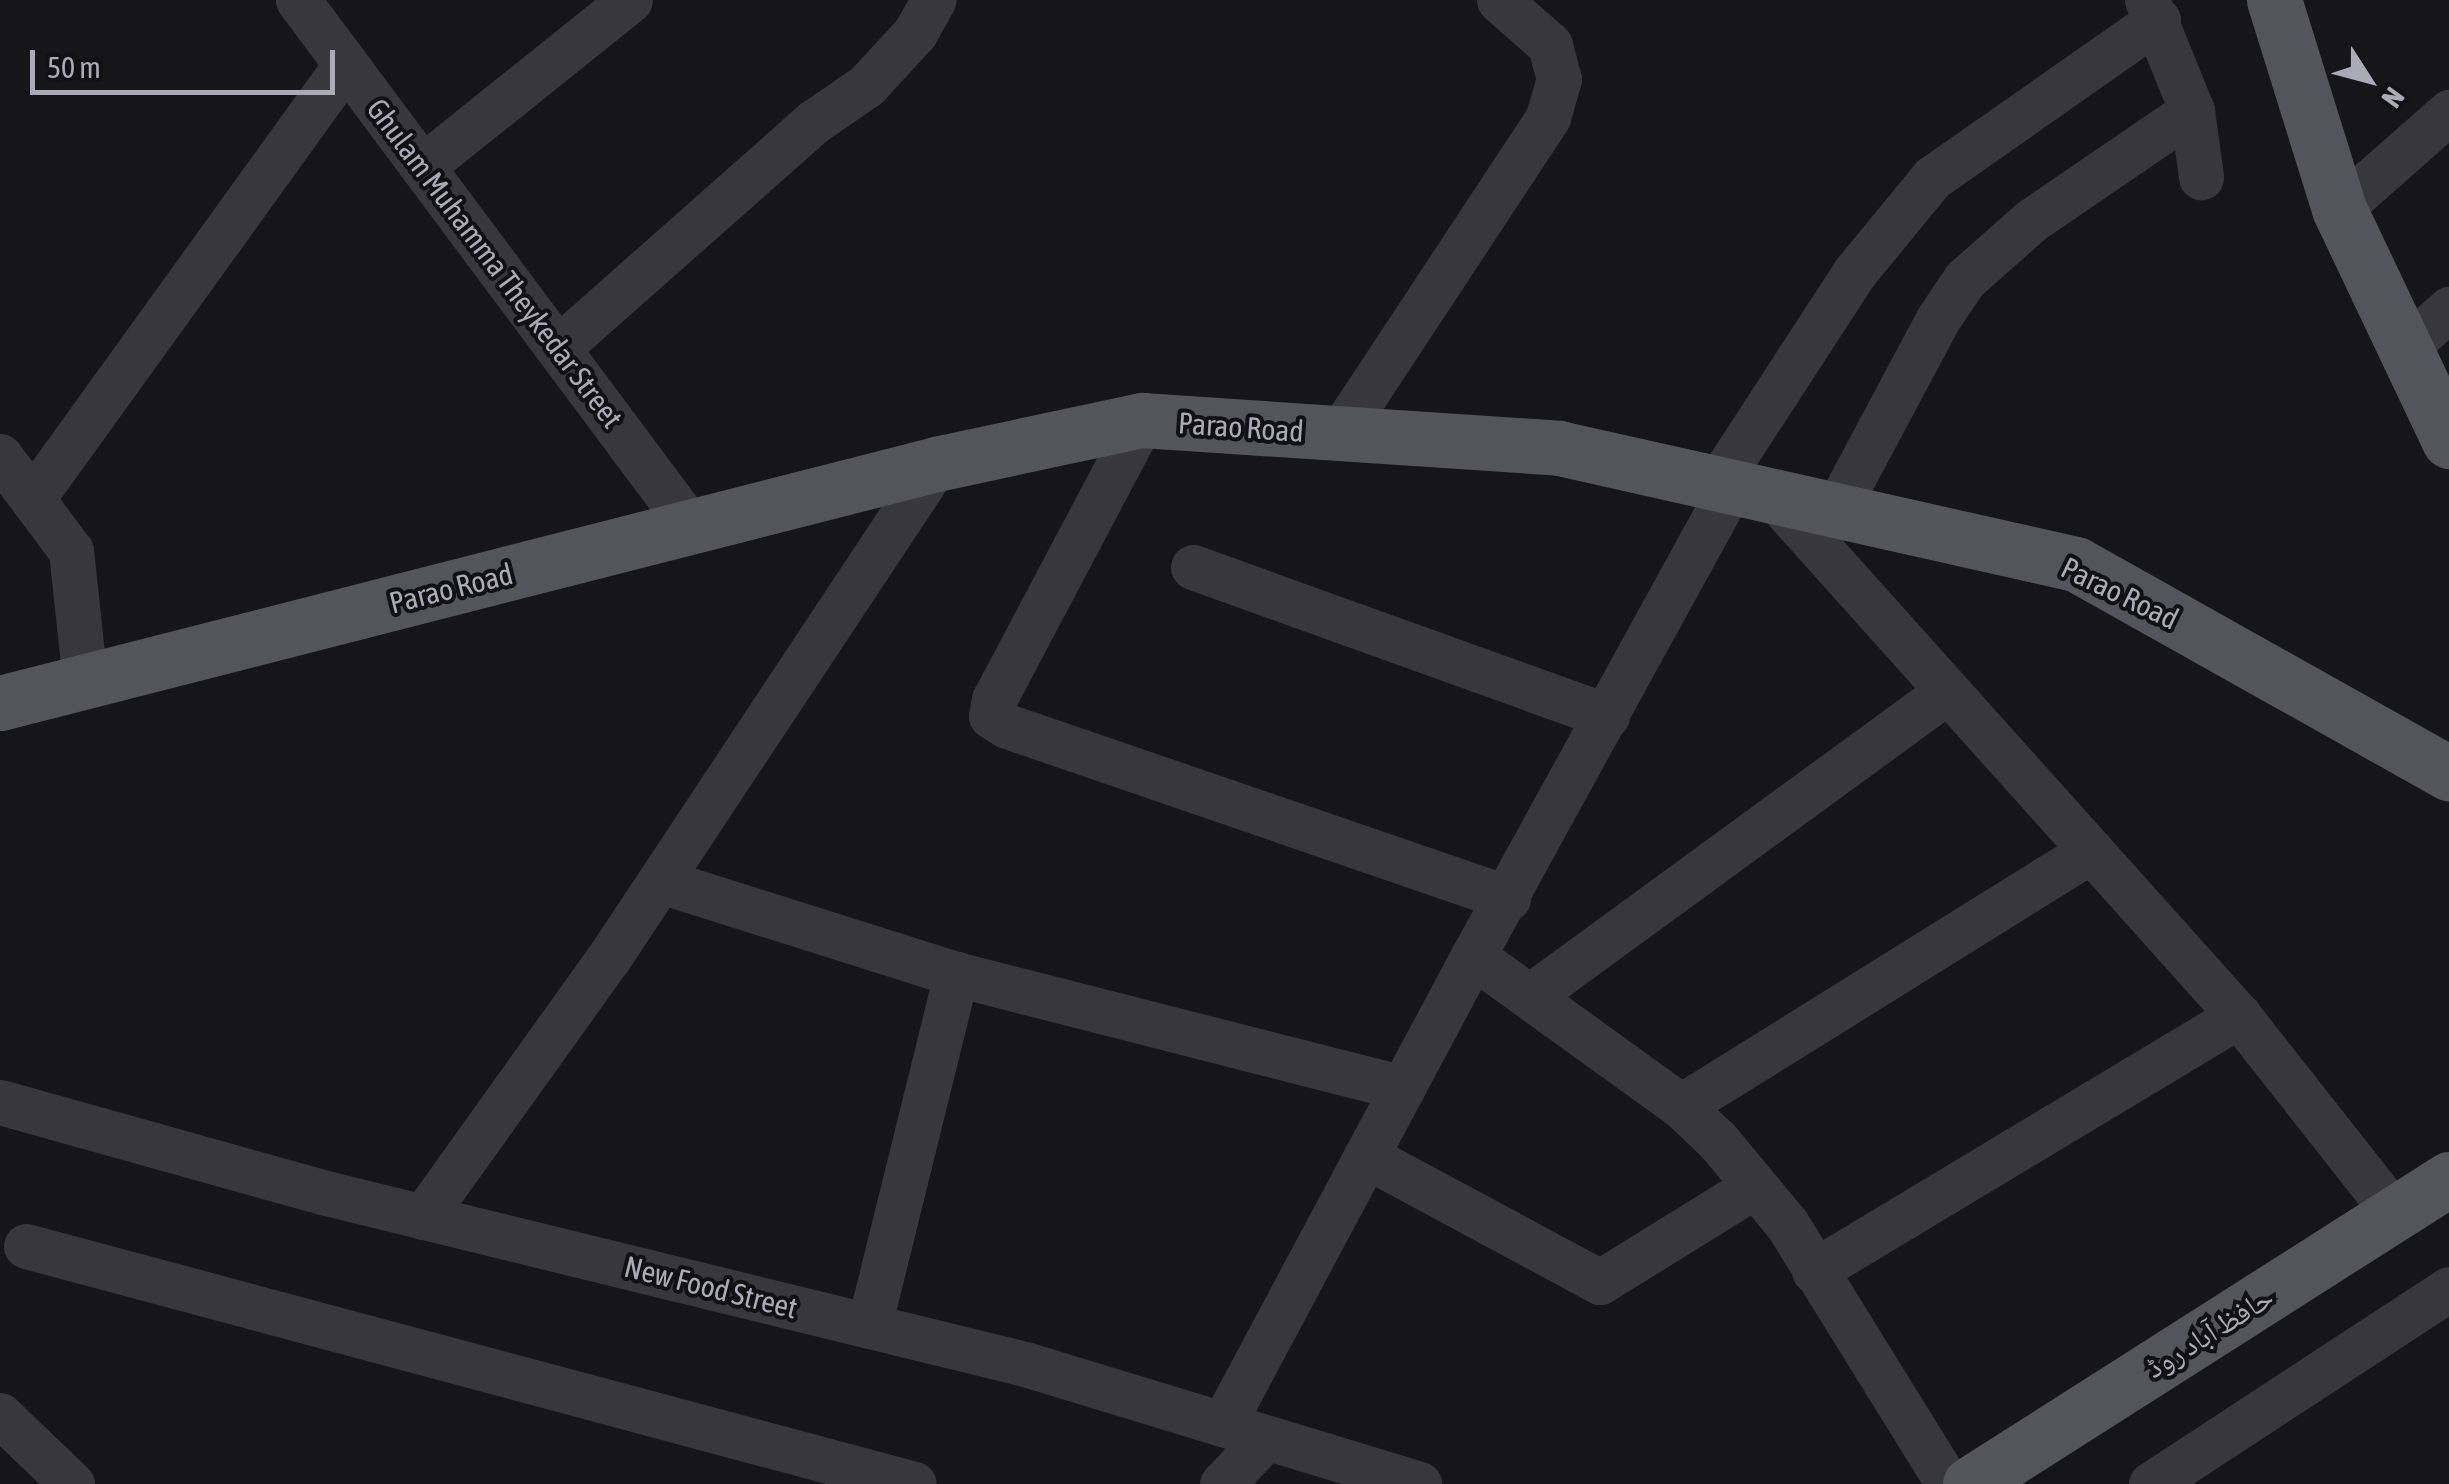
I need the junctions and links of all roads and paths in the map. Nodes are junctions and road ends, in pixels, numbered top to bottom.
1 (298, 0) edge
2 (630, 0) edge
3 (933, 0) edge
4 (1499, 0) edge
5 (2274, 0) edge
6 (2152, 10) edge
7 (346, 64) junction
8 (2192, 111) junction
9 (2449, 112) edge
10 (423, 166) junction
11 (2201, 178) dead end
12 (2339, 209) junction
13 (2449, 309) edge
14 (558, 348) junction
15 (2403, 350) junction
16 (1142, 420) junction
17 (1340, 433) junction
18 (2449, 441) edge
19 (0, 456) edge
20 (936, 464) junction
21 (1740, 489) junction
22 (33, 498) junction
23 (1836, 510) junction
24 (690, 527) junction
25 (1193, 567) dead end
26 (85, 681) junction
27 (1948, 691) junction
28 (0, 703) edge
29 (1607, 716) junction
30 (2449, 772) edge
31 (2090, 851) junction
32 (661, 881) junction
33 (1508, 898) junction
34 (1473, 956) junction
35 (956, 974) junction
36 (1530, 996) junction
37 (2239, 1016) junction
38 (1403, 1088) junction
39 (0, 1102) edge
40 (1681, 1106) junction
41 (1366, 1156) junction
42 (2449, 1179) edge
43 (1755, 1186) junction
44 (2395, 1214) junction
45 (423, 1217) junction
46 (26, 1246) dead end
47 (1814, 1271) junction
48 (2449, 1289) edge
49 (869, 1326) junction
50 (0, 1415) edge
51 (1223, 1424) junction
52 (1266, 1438) junction
53 (72, 1484) edge
54 (914, 1484) edge
55 (1222, 1484) edge
56 (1419, 1484) edge
57 (1948, 1484) edge
58 (1970, 1484) edge
59 (2152, 1484) edge

1 - 7 street, Ghulam Muhamma Theykedar Street
2 - 10 street
3 - 14 street
4 - 17 street
5 - 12 main road
6 - 8 street
6 - 21 street
7 - 10 street, Ghulam Muhamma Theykedar Street
7 - 22 street
8 - 11 street
8 - 23 street
9 - 12 street
10 - 14 street, Ghulam Muhamma Theykedar Street
12 - 15 main road
13 - 15 street
14 - 24 street, Ghulam Muhamma Theykedar Street
15 - 18 main road
16 - 17 main road, Parao Road
16 - 20 main road, Parao Road
16 - 33 street
17 - 21 main road, Parao Road
19 - 22 street
20 - 24 main road, Parao Road
20 - 32 street
21 - 23 main road, Parao Road
21 - 27 street
21 - 29 street
22 - 26 street
23 - 30 main road, Parao Road
24 - 26 main road, Parao Road
25 - 29 street
26 - 28 main road, Parao Road
27 - 31 street
27 - 36 street
29 - 33 street
31 - 37 street
31 - 40 street
32 - 35 street
32 - 45 street
33 - 34 street
34 - 36 street
34 - 38 street
35 - 38 street
35 - 49 street
36 - 40 street
37 - 44 street
37 - 47 street
38 - 41 street
39 - 45 street, New Food Street
40 - 43 street
41 - 43 street
41 - 51 street
42 - 44 main road, حافظ آباد روڈ
43 - 47 street
44 - 58 main road, حافظ آباد روڈ
45 - 49 street, New Food Street
46 - 54 street
47 - 57 street
48 - 59 street
49 - 51 street, New Food Street
50 - 53 street
51 - 52 street, New Food Street
52 - 55 street
52 - 56 street, New Food Street

